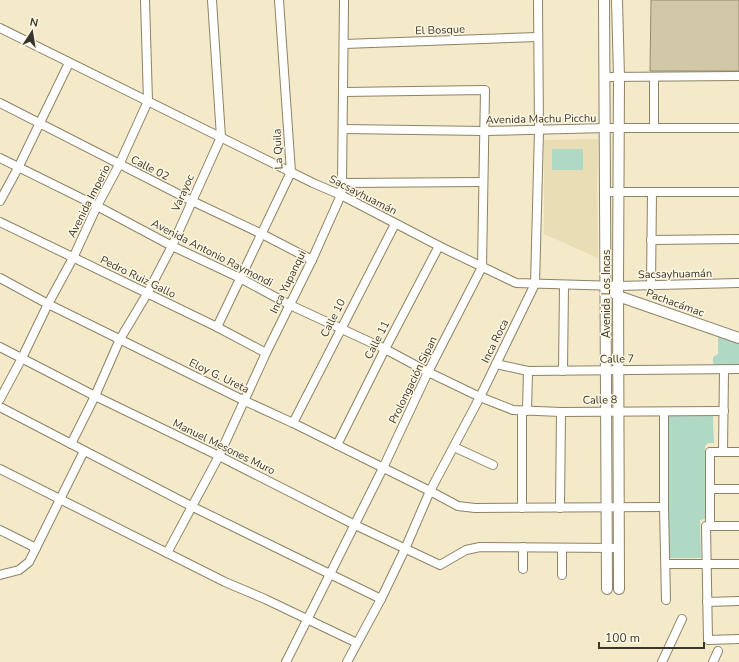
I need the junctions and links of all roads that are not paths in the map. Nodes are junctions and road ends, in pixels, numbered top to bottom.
1 (145, 0) edge
2 (212, 0) edge
3 (279, 0) edge
4 (344, 0) edge
5 (538, 0) edge
6 (604, 0) edge
7 (617, 0) edge
8 (0, 28) edge
9 (538, 37) junction
10 (344, 44) junction
11 (70, 63) junction
12 (739, 76) edge
13 (605, 77) junction
14 (619, 77) junction
15 (654, 77) junction
16 (343, 92) junction
17 (148, 101) junction
18 (0, 104) edge
19 (39, 123) junction
20 (606, 128) junction
21 (618, 128) junction
22 (654, 128) junction
23 (739, 128) edge
24 (343, 129) junction
25 (485, 131) junction
26 (539, 131) junction
27 (220, 137) junction
28 (0, 158) edge
29 (119, 165) junction
30 (18, 168) junction
31 (291, 172) junction
32 (483, 182) junction
33 (342, 183) junction
34 (606, 192) junction
35 (618, 192) junction
36 (652, 192) junction
37 (739, 192) edge
38 (341, 196) junction
39 (0, 201) edge
40 (192, 201) junction
41 (97, 206) junction
42 (0, 222) edge
43 (394, 224) junction
44 (262, 234) junction
45 (652, 240) junction
46 (739, 240) edge
47 (172, 246) junction
48 (439, 246) junction
49 (73, 258) junction
50 (312, 260) junction
51 (482, 266) junction
52 (0, 278) edge
53 (240, 278) junction
54 (739, 283) edge
55 (535, 284) junction
56 (564, 285) junction
57 (606, 286) junction
58 (651, 286) junction
59 (618, 291) junction
60 (147, 294) junction
61 (48, 304) junction
62 (290, 305) junction
63 (217, 327) junction
64 (340, 329) junction
65 (739, 338) edge
66 (120, 339) junction
67 (0, 347) edge
68 (385, 349) junction
69 (266, 353) junction
70 (22, 358) junction
71 (496, 364) junction
72 (739, 369) edge
73 (618, 370) junction
74 (724, 370) junction
75 (528, 371) junction
76 (562, 371) junction
77 (606, 371) junction
78 (428, 372) junction
79 (95, 396) junction
80 (480, 397) junction
81 (0, 399) edge
82 (244, 401) junction
83 (0, 407) edge
84 (524, 411) junction
85 (618, 411) junction
86 (724, 411) junction
87 (561, 412) junction
88 (605, 412) junction
89 (664, 412) junction
90 (293, 423) junction
91 (71, 444) junction
92 (337, 445) junction
93 (454, 446) junction
94 (84, 451) junction
95 (723, 452) junction
96 (739, 452) edge
97 (219, 456) junction
98 (493, 465) dead end
99 (383, 468) junction
100 (0, 469) edge
101 (710, 489) junction
102 (739, 489) edge
103 (430, 491) junction
104 (60, 499) junction
105 (193, 507) junction
106 (664, 507) junction
107 (522, 508) junction
108 (560, 508) junction
109 (606, 508) junction
110 (618, 508) junction
111 (355, 525) junction
112 (710, 526) junction
113 (739, 526) edge
114 (0, 530) edge
115 (522, 547) junction
116 (36, 548) junction
117 (562, 548) junction
118 (606, 548) junction
119 (619, 548) junction
120 (405, 549) junction
121 (167, 553) junction
122 (666, 564) junction
123 (707, 564) junction
124 (739, 564) edge
125 (523, 569) dead end
126 (331, 574) junction
127 (0, 575) edge
128 (562, 575) dead end
129 (607, 589) joint
130 (619, 589) joint
131 (381, 599) junction
132 (666, 600) dead end
133 (739, 601) edge
134 (707, 602) junction
135 (308, 619) junction
136 (682, 619) dead end
137 (739, 639) edge
138 (357, 643) junction
139 (718, 651) dead end
140 (286, 662) edge
141 (347, 662) edge
142 (662, 662) edge
143 (713, 662) edge

1 - 17 street, Avenida Imperio
2 - 27 street, Varayoc
3 - 31 street, La Quila
4 - 10 street, Inca Yupanqui
5 - 9 street, Inca Roca
6 - 13 street, Avenida Los Incas
7 - 14 street, Avenida Los Incas
8 - 11 street, Sacsayhuamán
9 - 10 street, El Bosque
9 - 26 street, Inca Roca
10 - 16 street, Inca Yupanqui
11 - 17 street, Sacsayhuamán
11 - 19 street
12 - 15 street
13 - 14 street
13 - 20 street, Avenida Los Incas
14 - 15 street
14 - 21 street, Avenida Los Incas
15 - 22 street
16 - 24 street, Inca Yupanqui
16 - 25 street, Prolongación Sipan
17 - 27 street, Sacsayhuamán
17 - 29 street, Avenida Imperio
18 - 19 street, Calle 02
19 - 29 street, Calle 02
19 - 30 street
20 - 21 street, Avenida Machu Picchu
20 - 26 street, Avenida Machu Picchu
20 - 34 street, Avenida Los Incas
21 - 22 street, Avenida Machu Picchu
21 - 35 street, Avenida Los Incas
22 - 23 street, Avenida Machu Picchu
24 - 25 street, Avenida Machu Picchu
24 - 33 street, Inca Yupanqui
25 - 26 street, Avenida Machu Picchu
25 - 32 street, Prolongación Sipan
26 - 55 street, Inca Roca
27 - 31 street, Sacsayhuamán
27 - 40 street, Varayoc
28 - 30 street, Avenida Antonio Raymondi
29 - 40 street, Calle 02
29 - 41 street, Avenida Imperio
30 - 39 street
30 - 41 street, Avenida Antonio Raymondi
31 - 38 street, Sacsayhuamán
31 - 44 street, La Quila
32 - 33 street
32 - 51 street, Prolongación Sipan
33 - 38 street, Inca Yupanqui
34 - 35 street
34 - 57 street, Avenida Los Incas
35 - 36 street
35 - 59 street, Avenida Los Incas
36 - 37 street
36 - 45 street
38 - 43 street, Sacsayhuamán
38 - 50 street, Inca Yupanqui
40 - 44 street, Calle 02
40 - 47 street, Varayoc
41 - 47 street, Avenida Antonio Raymondi
41 - 49 street, Avenida Imperio
42 - 49 street, Pedro Ruiz Gallo
43 - 48 street, Sacsayhuamán
43 - 64 street, Calle 10
44 - 50 street, Calle 02
44 - 53 street, La Quila
45 - 46 street
45 - 58 street
47 - 53 street, Avenida Antonio Raymondi
47 - 60 street, Varayoc
48 - 51 street, Sacsayhuamán
48 - 68 street, Calle 11
49 - 60 street, Pedro Ruiz Gallo
49 - 61 street, Avenida Imperio
50 - 62 street, Inca Yupanqui
51 - 55 street, Sacsayhuamán
51 - 78 street, Prolongación Sipan
52 - 61 street, Eloy G. Ureta
53 - 62 street, Avenida Antonio Raymondi
53 - 63 street, La Quila
54 - 58 street, Sacsayhuamán
55 - 56 street, Sacsayhuamán
55 - 71 street, Inca Roca
56 - 57 street, Sacsayhuamán
56 - 76 street
57 - 59 street, Pachacámac
57 - 77 street, Avenida Los Incas
58 - 59 street, Sacsayhuamán
59 - 65 street, Pachacámac
59 - 73 street, Avenida Los Incas
60 - 63 street, Pedro Ruiz Gallo
60 - 66 street, Varayoc
61 - 66 street, Eloy G. Ureta
61 - 70 street, Avenida Imperio
62 - 64 street, Avenida Antonio Raymondi
62 - 69 street, Inca Yupanqui
63 - 69 street, Pedro Ruiz Gallo
64 - 68 street, Avenida Antonio Raymondi
64 - 90 street, Calle 10
66 - 79 street, Varayoc
66 - 82 street, Eloy G. Ureta
67 - 70 street, Manuel Mesones Muro
68 - 78 street, Avenida Antonio Raymondi
68 - 92 street, Calle 11
69 - 82 street, Inca Yupanqui
70 - 79 street, Manuel Mesones Muro
70 - 81 street, Avenida Imperio
71 - 75 street, Calle 7
71 - 80 street, Inca Roca
72 - 74 street, Calle 7
73 - 74 street, Calle 7
73 - 77 street, Calle 7
73 - 85 street, Avenida Los Incas
74 - 86 street
75 - 76 street, Calle 7
75 - 84 street
76 - 77 street, Calle 7
77 - 88 street, Avenida Los Incas
78 - 80 street, Avenida Antonio Raymondi
78 - 99 street, Prolongación Sipan
79 - 91 street, Varayoc
79 - 97 street, Manuel Mesones Muro
80 - 84 street, Calle 8
80 - 93 street, Inca Roca
82 - 90 street, Eloy G. Ureta
82 - 97 street, Inca Yupanqui
83 - 91 street
84 - 87 street, Calle 8
84 - 107 street
85 - 88 street, Calle 8
85 - 89 street, Calle 8
85 - 110 street, Avenida Los Incas
86 - 89 street, Calle 8
86 - 95 street
87 - 88 street, Calle 8
87 - 108 street
88 - 109 street, Avenida Los Incas
89 - 106 street
90 - 92 street, Eloy G. Ureta
91 - 94 street
92 - 99 street, Eloy G. Ureta
93 - 98 street
93 - 103 street, Inca Roca
94 - 104 street
94 - 105 street
95 - 96 street
95 - 101 street
97 - 105 street, Inca Yupanqui
97 - 111 street, Manuel Mesones Muro
99 - 103 street, Eloy G. Ureta
99 - 111 street, Prolongación Sipan
100 - 104 street
101 - 102 street
101 - 112 street
103 - 107 street, Eloy G. Ureta
103 - 120 street, Inca Roca
104 - 116 street
104 - 121 street
105 - 121 street, Inca Yupanqui
105 - 126 street
106 - 110 street, Eloy G. Ureta
106 - 122 street
107 - 108 street, Eloy G. Ureta
108 - 109 street, Eloy G. Ureta
109 - 110 street, Eloy G. Ureta
109 - 118 street, Avenida Los Incas
110 - 119 street, Avenida Los Incas
111 - 120 street, Manuel Mesones Muro
111 - 126 street, Prolongación Sipan
112 - 113 street
112 - 123 street
114 - 116 street
115 - 117 street
115 - 120 street, Manuel Mesones Muro
115 - 125 street
116 - 127 street
117 - 118 street
117 - 128 street
118 - 119 street
118 - 129 street, Avenida Los Incas
119 - 130 street, Avenida Los Incas
120 - 131 street, Inca Roca
121 - 135 street
122 - 123 street
122 - 132 street
123 - 124 street
123 - 134 street
126 - 131 street
126 - 135 street, Prolongación Sipan
129 - 130 street
131 - 138 street, Inca Roca
133 - 134 street
134 - 137 street
135 - 138 street
135 - 140 street, Prolongación Sipan
136 - 142 street
138 - 141 street, Inca Roca
139 - 143 street

